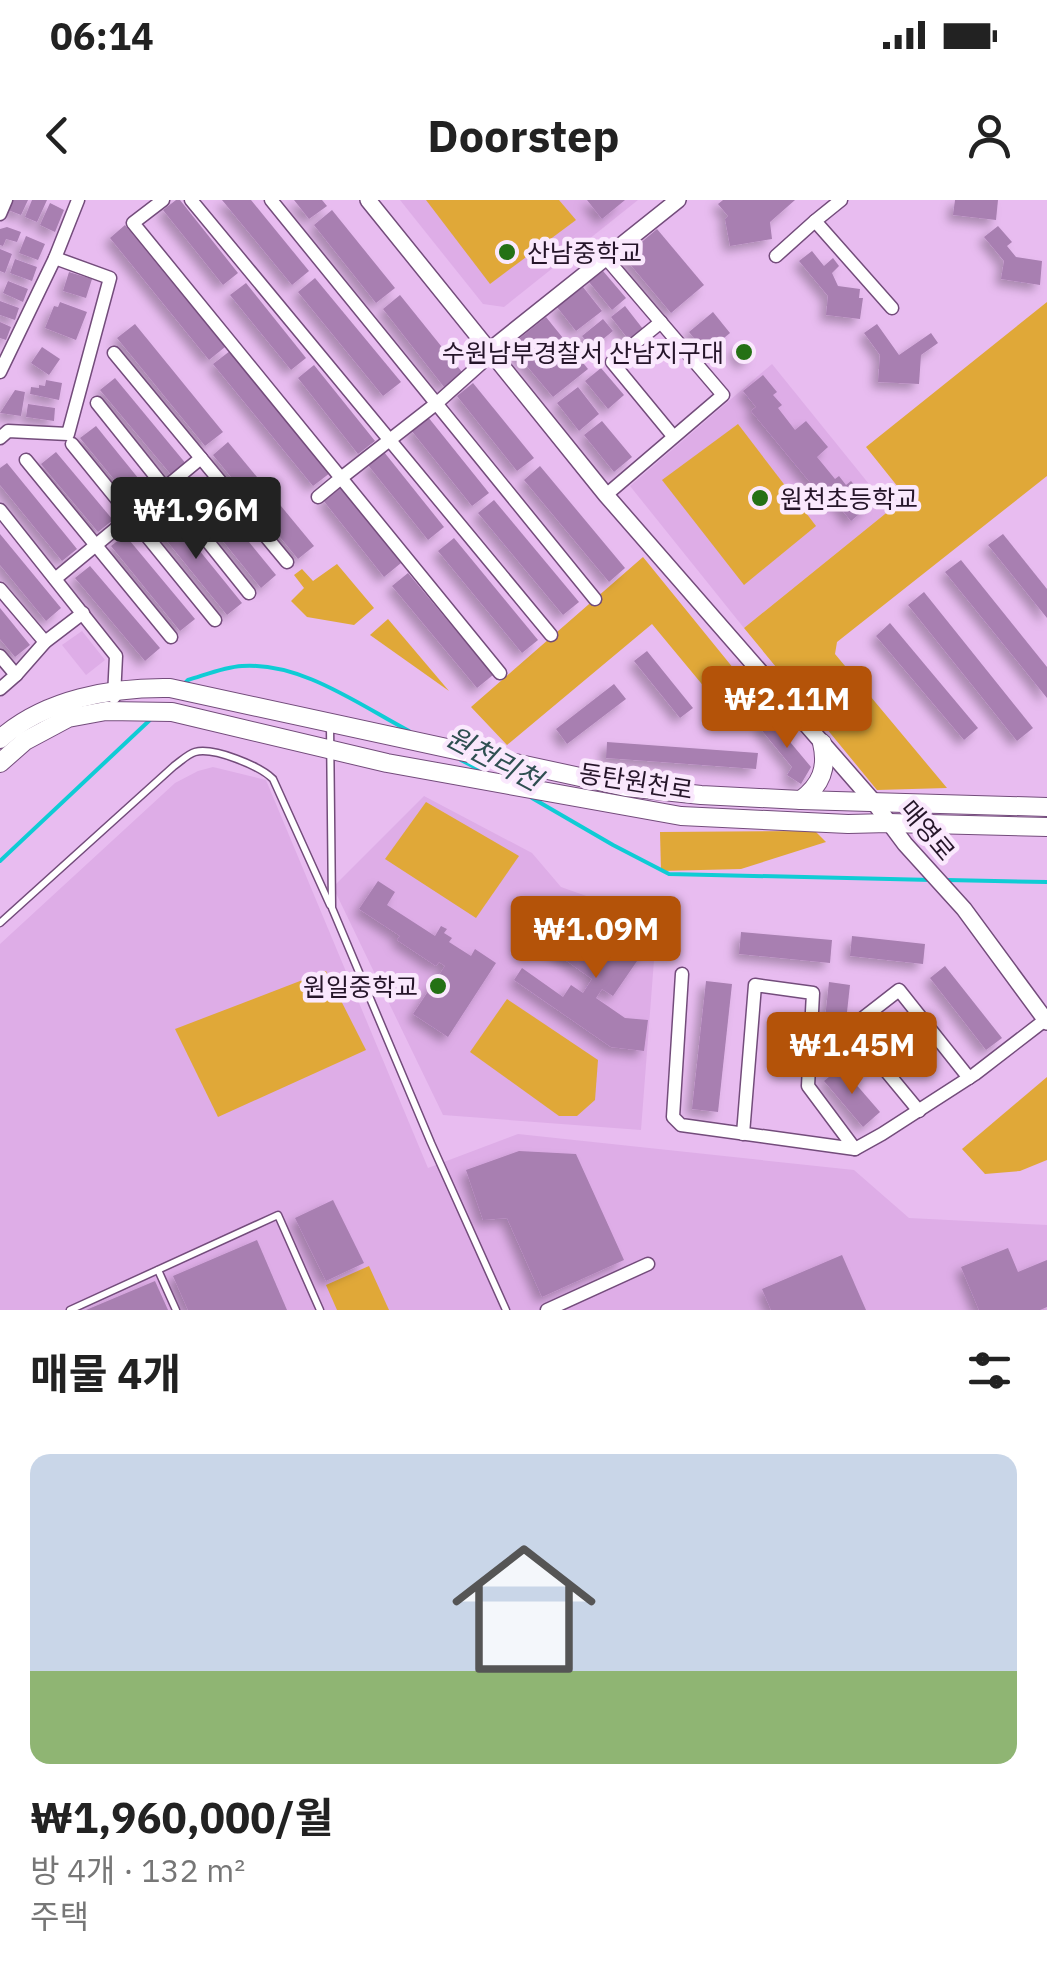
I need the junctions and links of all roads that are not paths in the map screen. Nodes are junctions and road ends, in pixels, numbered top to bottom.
1 (6, 200) edge
2 (78, 200) edge
3 (163, 200) edge
4 (191, 200) edge
5 (270, 200) edge
6 (368, 200) edge
7 (678, 200) edge
8 (841, 200) edge
9 (0, 214) edge
10 (815, 222) junction
11 (776, 256) dead end
12 (55, 258) junction
13 (606, 258) junction
14 (892, 308) dead end
15 (661, 322) junction
16 (490, 350) junction
17 (114, 352) dead end
18 (0, 372) edge
19 (97, 403) dead end
20 (438, 403) junction
21 (674, 436) junction
22 (0, 438) edge
23 (388, 441) junction
24 (72, 444) dead end
25 (200, 458) junction
26 (26, 460) dead end
27 (341, 478) junction
28 (166, 489) junction
29 (606, 495) junction
30 (318, 497) dead end
31 (0, 510) edge
32 (131, 517) junction
33 (96, 546) junction
34 (286, 562) dead end
35 (56, 579) junction
36 (0, 588) edge
37 (248, 592) dead end
38 (595, 599) dead end
39 (83, 613) junction
40 (215, 620) dead end
41 (550, 635) dead end
42 (170, 636) dead end
43 (44, 642) junction
44 (0, 656) edge
45 (500, 673) dead end
46 (16, 675) junction
47 (0, 688) edge
48 (116, 704) junction
49 (336, 724) junction
50 (0, 739) edge
51 (822, 743) junction
52 (332, 749) junction
53 (0, 763) edge
54 (800, 800) junction
55 (873, 802) junction
56 (1047, 807) edge
57 (888, 823) junction
58 (1047, 827) edge
59 (332, 908) junction
60 (0, 923) edge
61 (682, 974) dead end
62 (1046, 1021) edge
63 (969, 1078) junction
64 (918, 1111) junction
65 (743, 1134) junction
66 (855, 1149) junction
67 (648, 1264) dead end
68 (158, 1270) junction
69 (70, 1310) edge
70 (176, 1310) edge
71 (320, 1310) edge
72 (506, 1310) edge
73 (547, 1310) edge

1 - 9 street
2 - 12 street
3 - 27 street
4 - 23 street
5 - 20 street
6 - 16 street, 매영로
7 - 13 street
8 - 10 street
10 - 11 street
10 - 14 street
12 - 18 street
12 - 22 street
13 - 15 street
13 - 16 street
15 - 21 street
15 - 21 street
16 - 20 street
16 - 29 street, 매영로
17 - 25 street
19 - 28 street
20 - 23 street
20 - 38 street
21 - 29 street
23 - 27 street
23 - 41 street
24 - 32 street
25 - 28 street
25 - 34 street
26 - 33 street
27 - 30 street
27 - 45 street
28 - 32 street
28 - 37 street
29 - 51 street, 매영로
31 - 35 street
32 - 33 street
32 - 40 street
33 - 35 street
33 - 42 street
35 - 39 street
36 - 43 street
39 - 43 street
39 - 48 street
43 - 46 street
44 - 46 street
46 - 47 street
48 - 49 main road, 동탄원천로
48 - 50 main road, 동탄원천로
48 - 52 main road, 동탄원천로
48 - 53 main road, 동탄원천로
49 - 52 lane
49 - 54 main road, 동탄원천로
51 - 54 main road
51 - 55 street, 매영로
52 - 57 main road, 동탄원천로
52 - 59 lane
54 - 55 main road, 동탄원천로
55 - 56 main road, 동탄원천로
55 - 57 street, 매영로
57 - 58 main road, 동탄원천로
57 - 62 street, 매영로
59 - 60 lane
59 - 72 lane
61 - 65 street
62 - 63 street
63 - 64 street
63 - 64 street
64 - 66 street
65 - 66 street
65 - 66 street
67 - 73 street
68 - 69 lane
68 - 70 lane
68 - 71 lane

